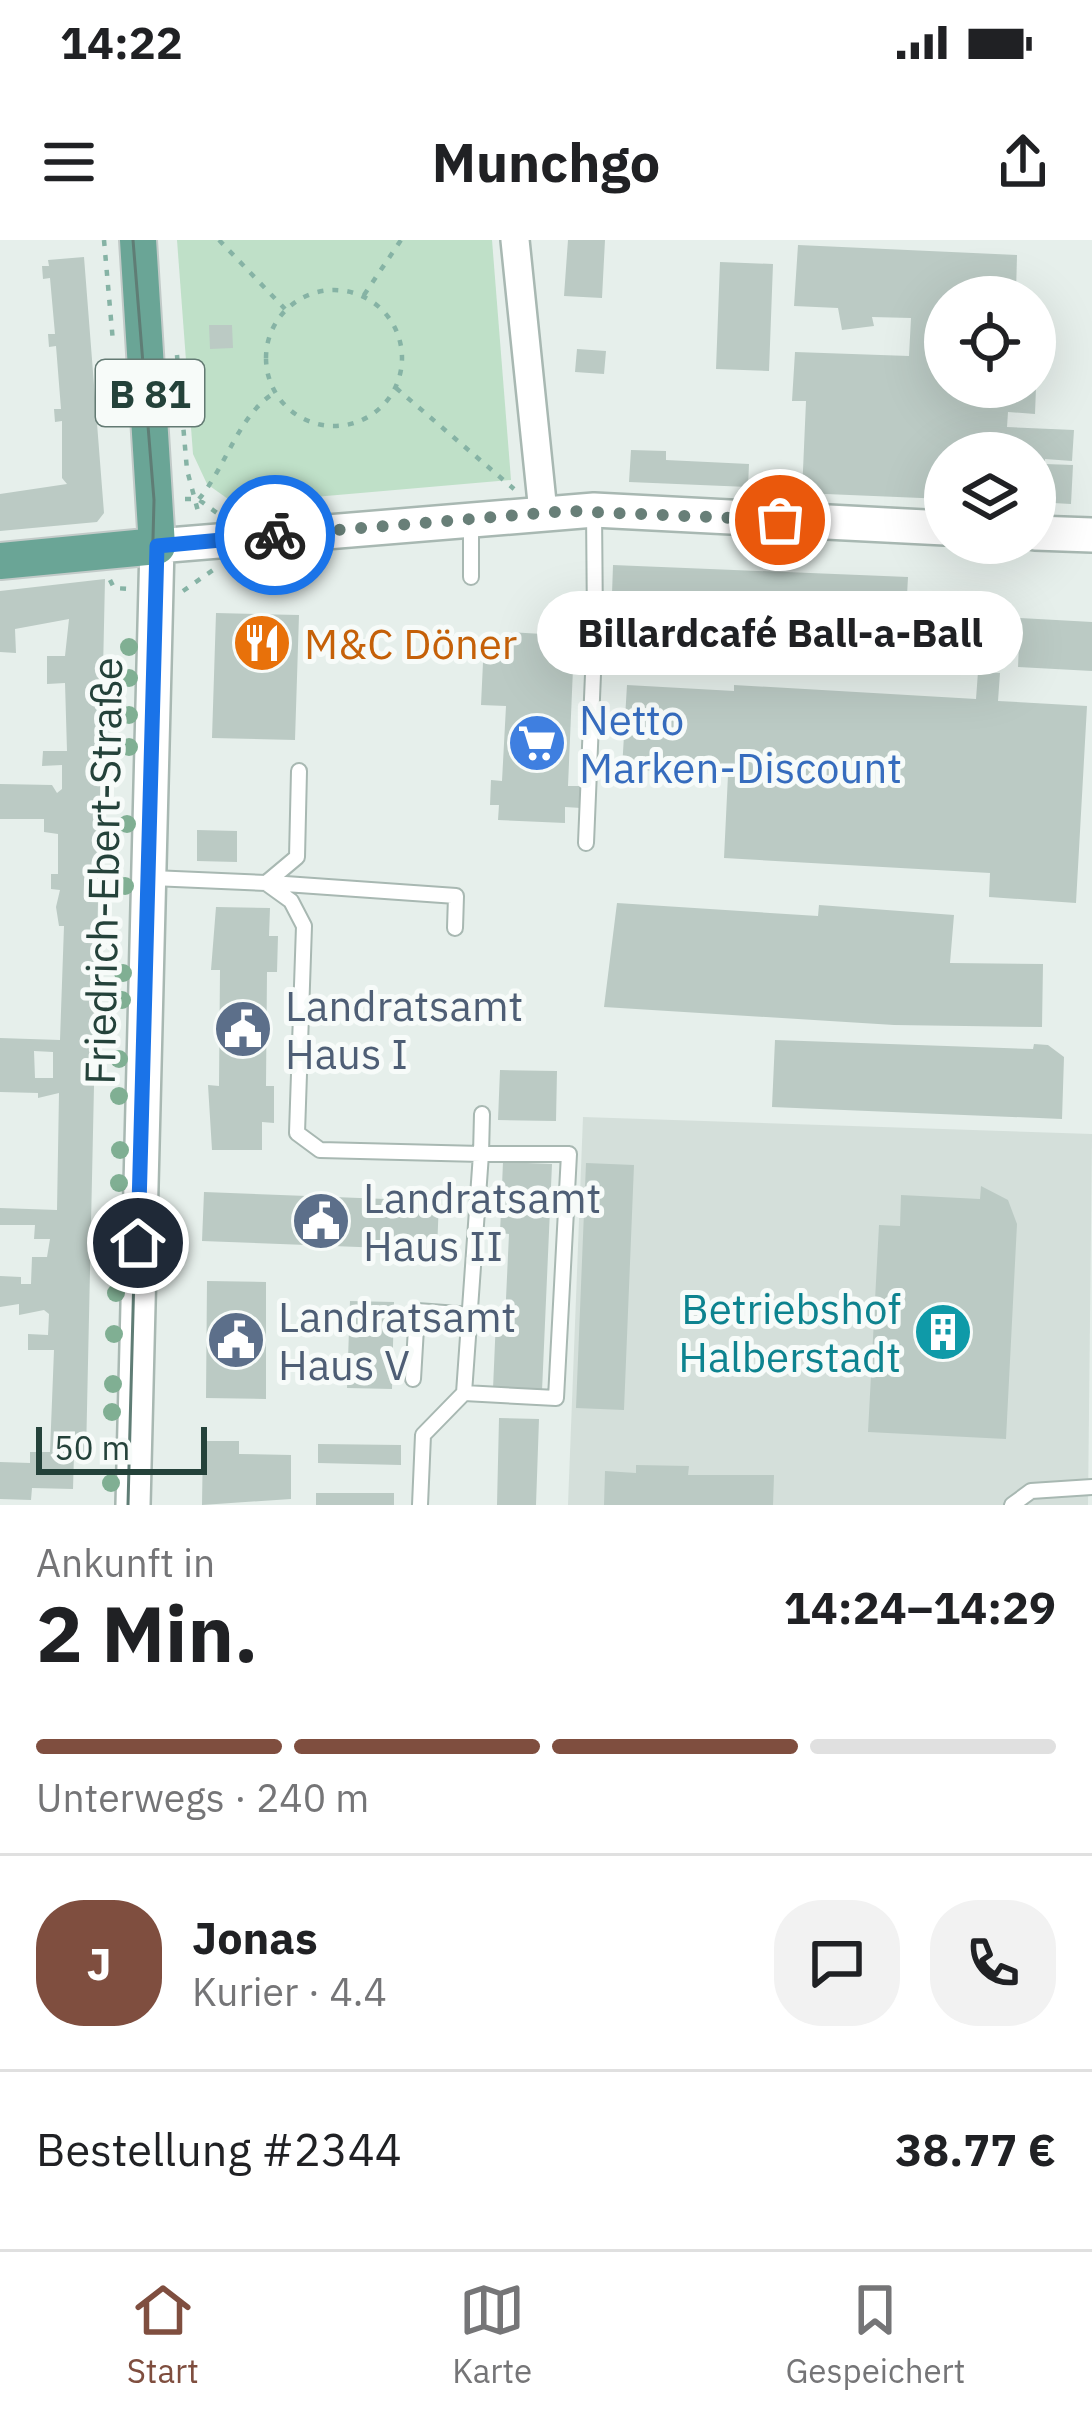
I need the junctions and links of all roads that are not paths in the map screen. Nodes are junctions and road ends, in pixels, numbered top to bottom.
1 (138, 240) edge
2 (515, 240) edge
3 (594, 510) junction
4 (543, 512) junction
5 (471, 516) junction
6 (924, 527) edge
7 (1056, 534) edge
8 (1092, 535) edge
9 (157, 546) junction
10 (0, 561) edge
11 (470, 577) dead end
12 (299, 771) dead end
13 (586, 843) dead end
14 (147, 878) junction
15 (266, 883) junction
16 (455, 928) dead end
17 (482, 1114) dead end
18 (481, 1154) junction
19 (472, 1315) junction
20 (413, 1379) dead end
21 (464, 1393) junction
22 (1092, 1486) edge
23 (134, 1505) edge
24 (421, 1505) edge
25 (1012, 1505) edge

1 - 9 main road, Friedrich-Ebert-Straße / B 81
2 - 4 street
3 - 4 street
3 - 6 street
3 - 13 lane
4 - 5 street
5 - 9 street
5 - 11 lane
7 - 8 street
9 - 10 main road
9 - 14 street, Friedrich-Ebert-Straße
12 - 15 lane
14 - 15 lane
14 - 23 street, Friedrich-Ebert-Straße
15 - 16 lane
15 - 18 lane
17 - 18 lane
18 - 19 lane
18 - 21 lane
19 - 20 lane
19 - 21 lane
21 - 24 lane
22 - 25 lane

